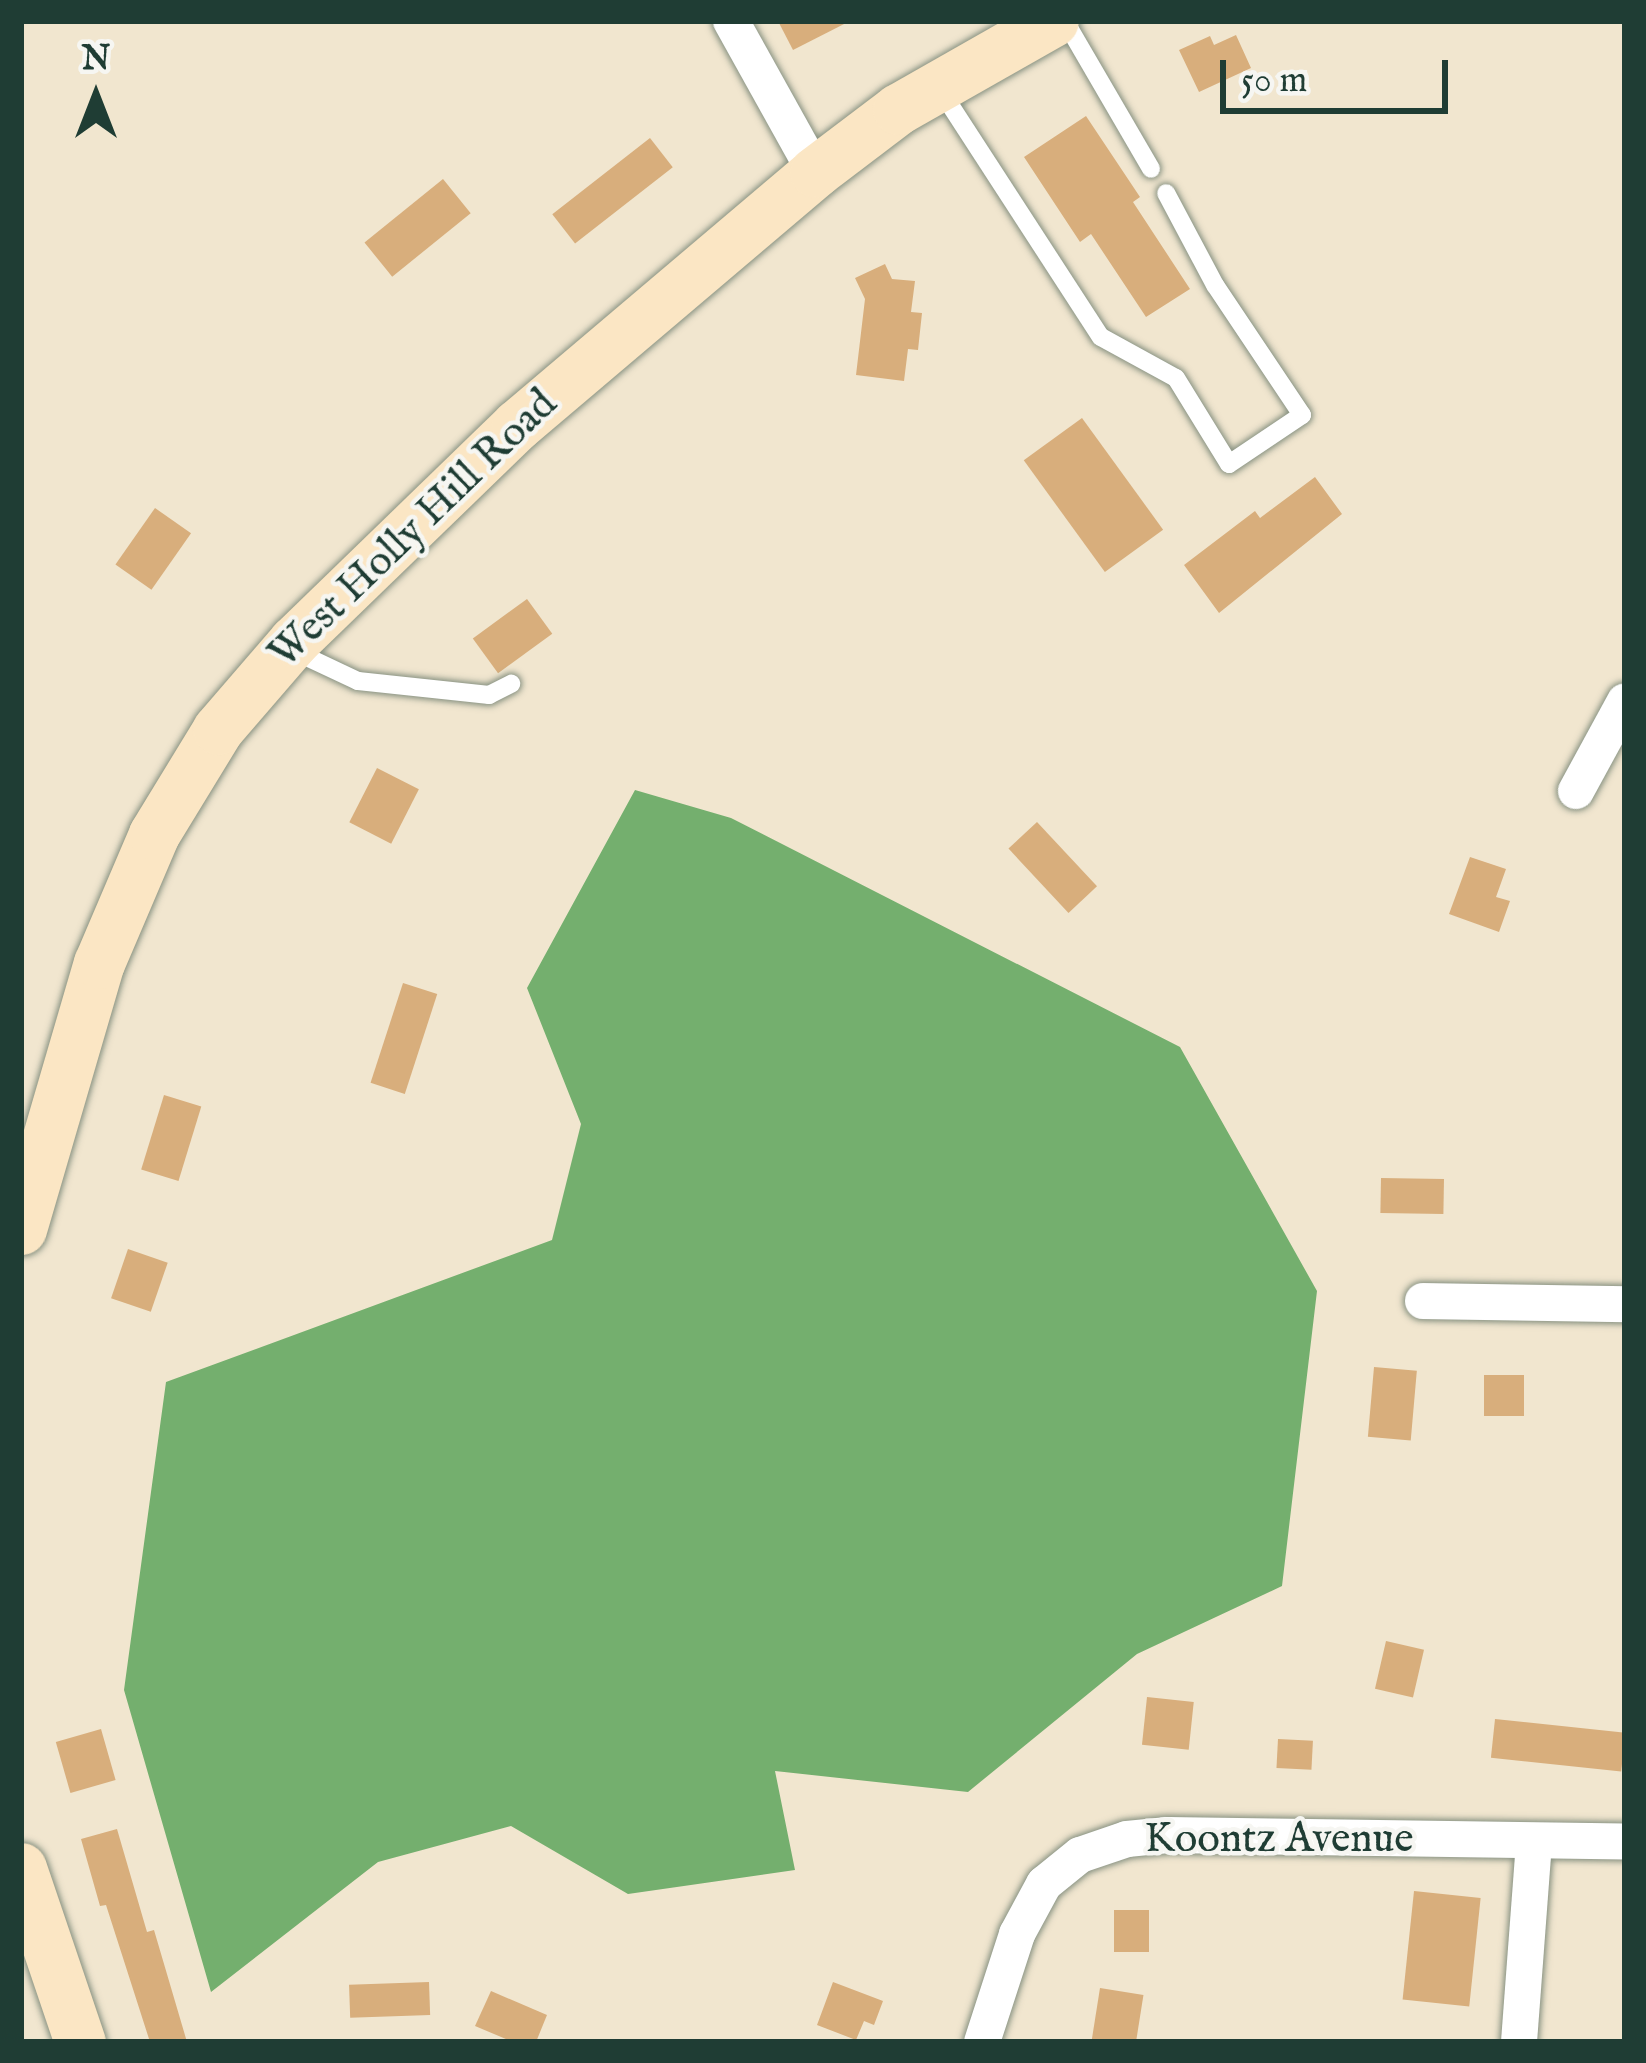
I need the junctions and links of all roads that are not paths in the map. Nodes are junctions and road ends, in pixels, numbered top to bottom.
1 (731, 21) edge
2 (1053, 21) edge
3 (1065, 21) edge
4 (937, 85) junction
5 (1151, 169) dead end
6 (814, 172) junction
7 (1166, 193) dead end
8 (288, 648) junction
9 (511, 684) dead end
10 (1625, 701) edge
11 (1576, 790) dead end
12 (21, 1229) edge
13 (1423, 1300) dead end
14 (1625, 1304) edge
15 (1625, 1841) edge
16 (1534, 1842) junction
17 (21, 1868) edge
18 (80, 2042) edge
19 (982, 2042) edge
20 (1519, 2042) edge

1 - 6 street
2 - 4 street, West Holly Hill Road
3 - 5 lane
4 - 6 street, West Holly Hill Road
4 - 7 lane
6 - 8 street, West Holly Hill Road
8 - 9 lane
8 - 12 street, West Holly Hill Road
10 - 11 street
13 - 14 street
15 - 16 street, Koontz Avenue
16 - 19 street, Koontz Avenue
16 - 20 street
17 - 18 street

